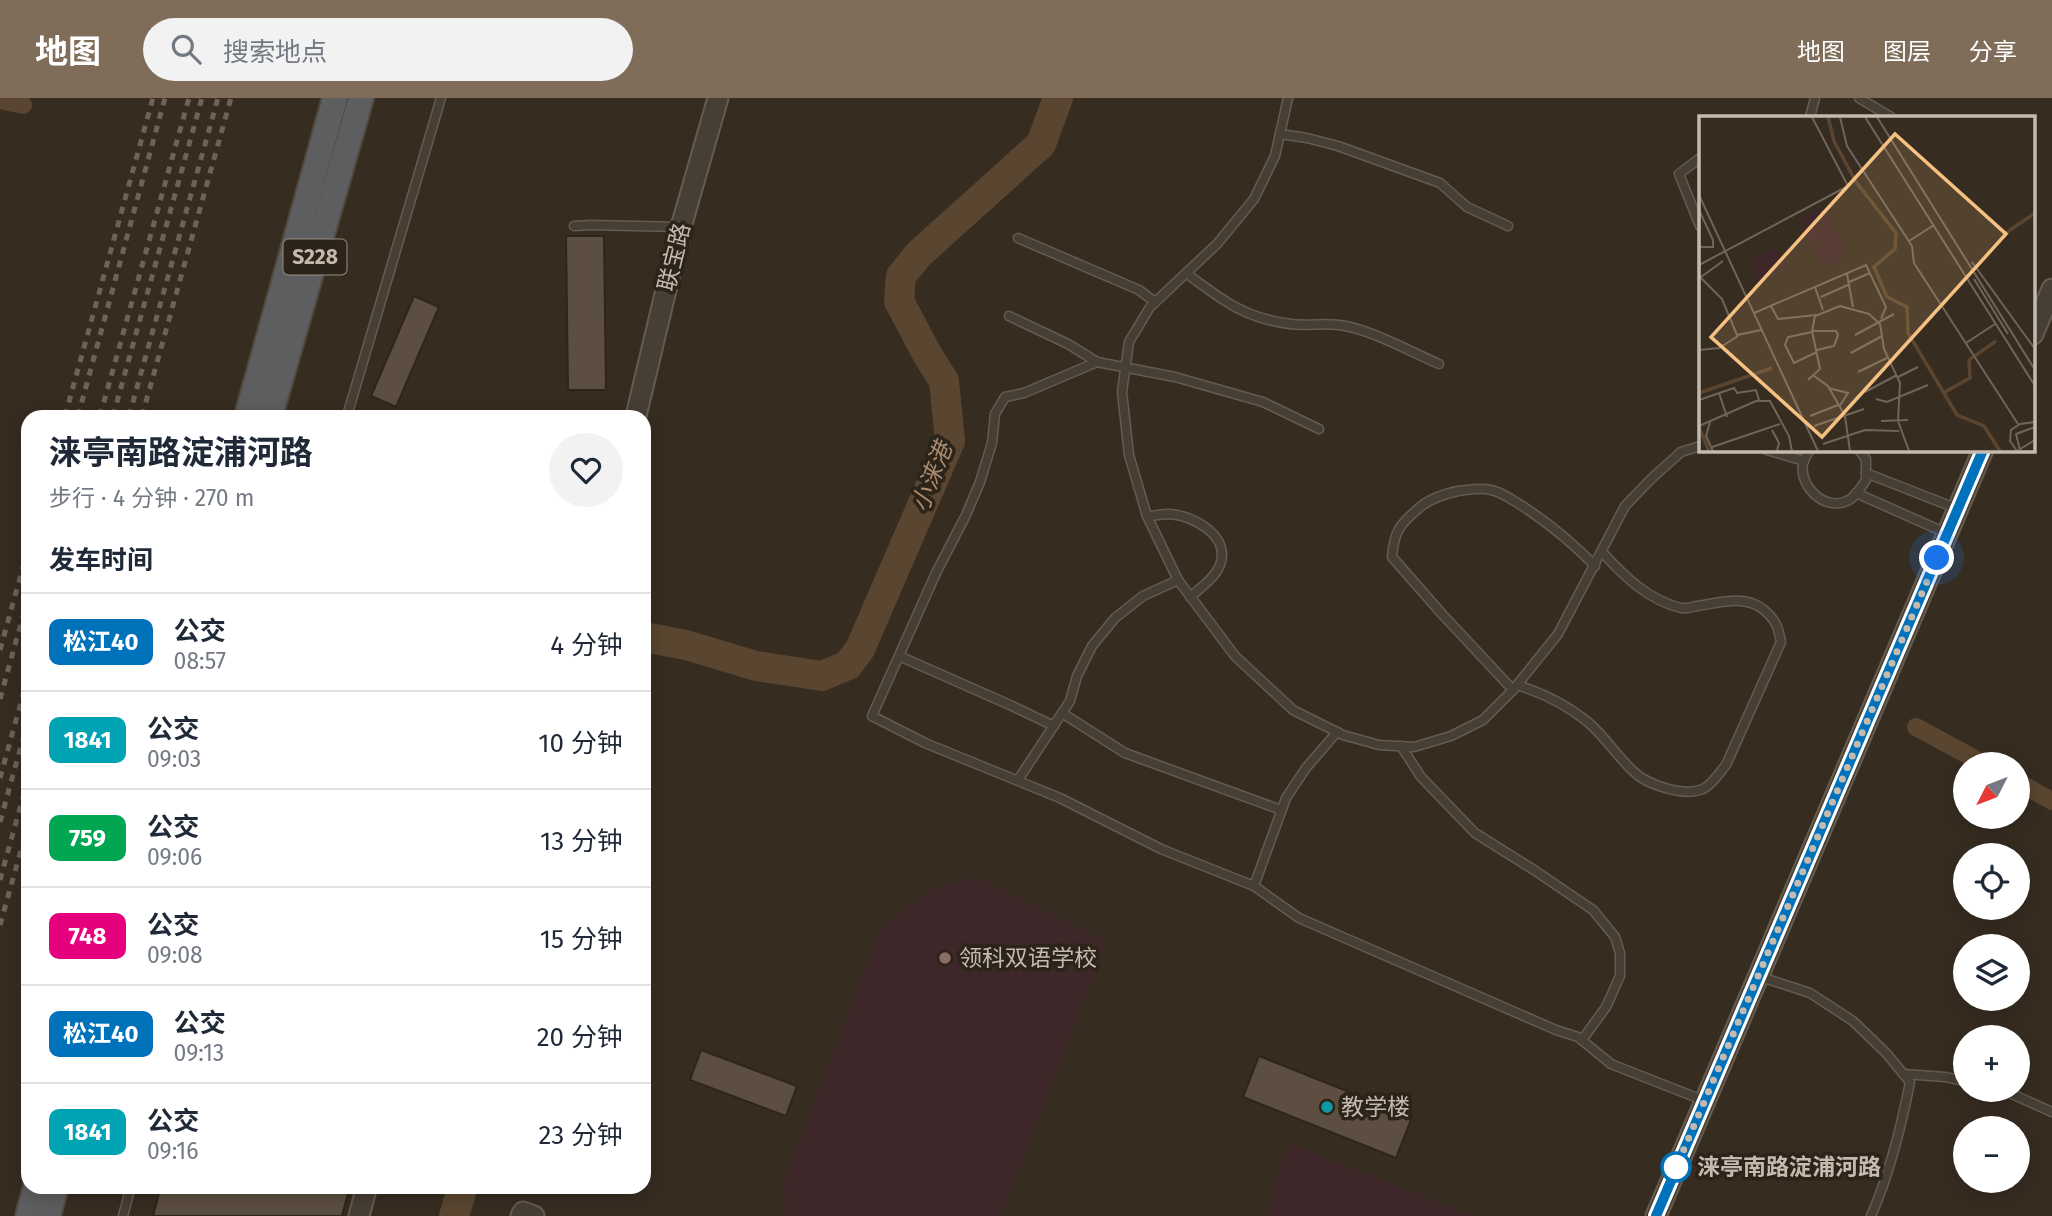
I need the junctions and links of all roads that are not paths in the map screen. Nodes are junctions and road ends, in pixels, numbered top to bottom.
1 (325, 98) edge
2 (335, 98) edge
3 (361, 98) edge
4 (379, 98) edge
5 (441, 98) edge
6 (718, 98) edge
7 (1288, 98) edge
8 (1815, 98) edge
9 (1859, 98) edge
10 (1810, 116) edge
11 (1889, 116) edge
12 (1280, 134) junction
13 (323, 142) junction
14 (348, 142) junction
15 (1699, 159) edge
16 (1699, 224) edge
17 (574, 226) dead end
18 (1508, 226) dead end
19 (681, 227) junction
20 (1018, 238) dead end
21 (1186, 273) junction
22 (2052, 289) edge
23 (1155, 302) junction
24 (1009, 316) dead end
25 (2035, 329) edge
26 (1097, 362) junction
27 (1439, 364) dead end
28 (1126, 366) junction
29 (249, 410) edge
30 (272, 410) edge
31 (349, 410) edge
32 (637, 410) edge
33 (1319, 429) dead end
34 (1699, 446) edge
35 (1774, 452) edge
36 (1809, 452) edge
37 (1861, 452) edge
38 (1982, 452) edge
39 (1804, 461) junction
40 (1866, 473) junction
41 (1856, 494) junction
42 (1958, 509) junction
43 (1147, 516) junction
44 (1947, 534) junction
45 (1602, 552) junction
46 (1595, 566) junction
47 (1178, 580) junction
48 (1190, 597) junction
49 (900, 656) junction
50 (1515, 687) junction
51 (1062, 713) junction
52 (1054, 726) junction
53 (1337, 732) junction
54 (1401, 747) junction
55 (1018, 779) junction
56 (1281, 810) junction
57 (1254, 887) junction
58 (1758, 976) junction
59 (1582, 1040) junction
60 (1903, 1074) junction
61 (1953, 1079) edge
62 (1705, 1101) junction
63 (2030, 1102) edge
64 (2052, 1112) edge
65 (34, 1194) edge
66 (54, 1194) edge
67 (129, 1194) edge
68 (365, 1194) edge
69 (28, 1216) edge
70 (48, 1216) edge
71 (123, 1216) edge
72 (359, 1216) edge
73 (521, 1216) edge
74 (534, 1216) edge
75 (1656, 1216) edge
76 (1871, 1216) edge

1 - 13 highway
2 - 13 highway, S228
3 - 14 highway, S228
4 - 14 highway
5 - 31 lane
6 - 19 street, 联宝路
7 - 12 lane
8 - 10 lane
9 - 11 lane
12 - 18 lane
12 - 21 lane
13 - 29 highway, S228
14 - 30 highway, S228
15 - 16 lane
17 - 19 lane
19 - 32 street, 联宝路
20 - 23 lane
21 - 23 lane
21 - 27 lane
22 - 25 street
23 - 28 lane
24 - 26 lane
26 - 28 lane
26 - 49 lane
28 - 33 lane
28 - 43 lane
34 - 45 lane
35 - 39 lane
36 - 39 lane
37 - 40 lane
38 - 42 street
39 - 41 lane
40 - 41 lane
40 - 42 lane
41 - 44 lane
42 - 44 street
43 - 47 lane
43 - 48 lane
44 - 58 street
45 - 46 lane
45 - 50 lane
46 - 50 lane
46 - 50 lane
47 - 48 lane
47 - 51 lane
48 - 53 lane
49 - 52 lane
49 - 55 lane
50 - 54 lane
51 - 52 lane
51 - 56 lane
52 - 55 lane
53 - 54 lane
53 - 56 lane
54 - 59 lane
55 - 57 lane
56 - 57 lane
57 - 59 lane
58 - 60 lane
58 - 62 street
59 - 62 lane
60 - 61 lane
60 - 76 lane
62 - 75 street
63 - 64 lane
65 - 69 highway
66 - 70 highway
67 - 71 lane
68 - 72 street
73 - 74 street

